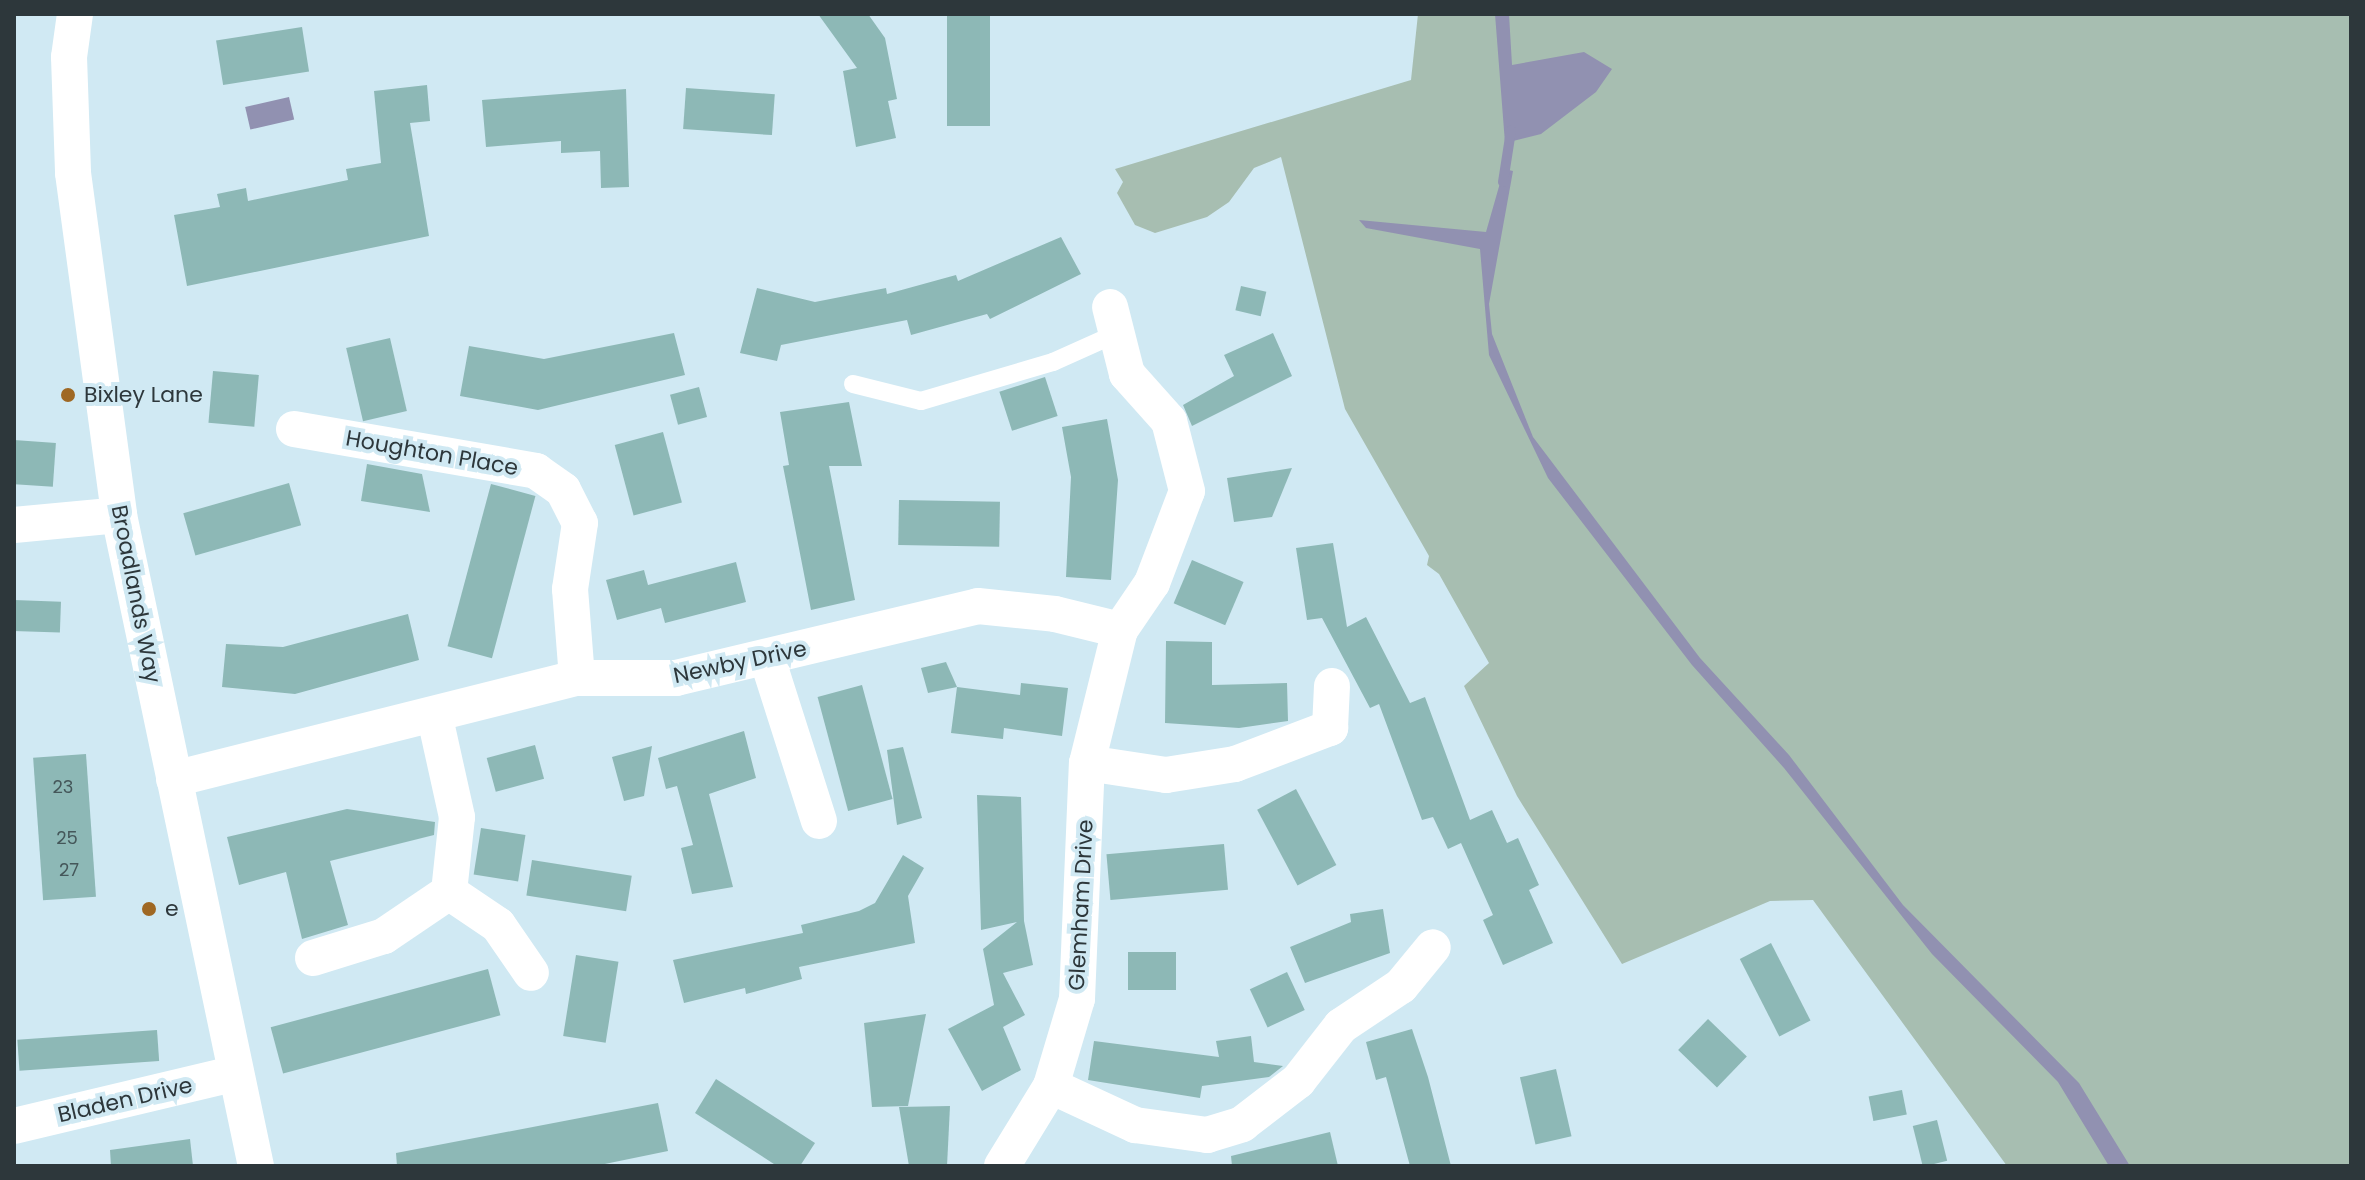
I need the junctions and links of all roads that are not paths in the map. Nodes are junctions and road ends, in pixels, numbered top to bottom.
1 (75, 14) edge
2 (1112, 321) joint
3 (853, 384) dead end
4 (294, 429) dead end
5 (119, 515) junction
6 (14, 525) edge
7 (1120, 630) junction
8 (767, 658) junction
9 (577, 678) junction
10 (1332, 686) dead end
11 (435, 718) junction
12 (1087, 763) junction
13 (174, 779) junction
14 (819, 821) dead end
15 (449, 892) junction
16 (1433, 947) dead end
17 (313, 958) dead end
18 (531, 973) dead end
19 (236, 1073) junction
20 (1051, 1086) junction
21 (14, 1126) edge
22 (256, 1166) edge
23 (1002, 1166) edge

1 - 5 street, Broadlands Way
2 - 3 lane
2 - 7 street
4 - 9 street, Houghton Place
5 - 6 street
5 - 13 street, Broadlands Way
7 - 8 street, Newby Drive
7 - 12 street, Glemham Drive
8 - 9 street, Newby Drive
8 - 14 street
9 - 11 street, Newby Drive
10 - 12 street
11 - 13 street, Newby Drive
11 - 15 street
12 - 20 street, Glemham Drive
13 - 19 street, Broadlands Way
15 - 17 street
15 - 18 street
16 - 20 street
19 - 21 street, Bladen Drive
19 - 22 street, Broadlands Way
20 - 23 street, Glemham Drive

